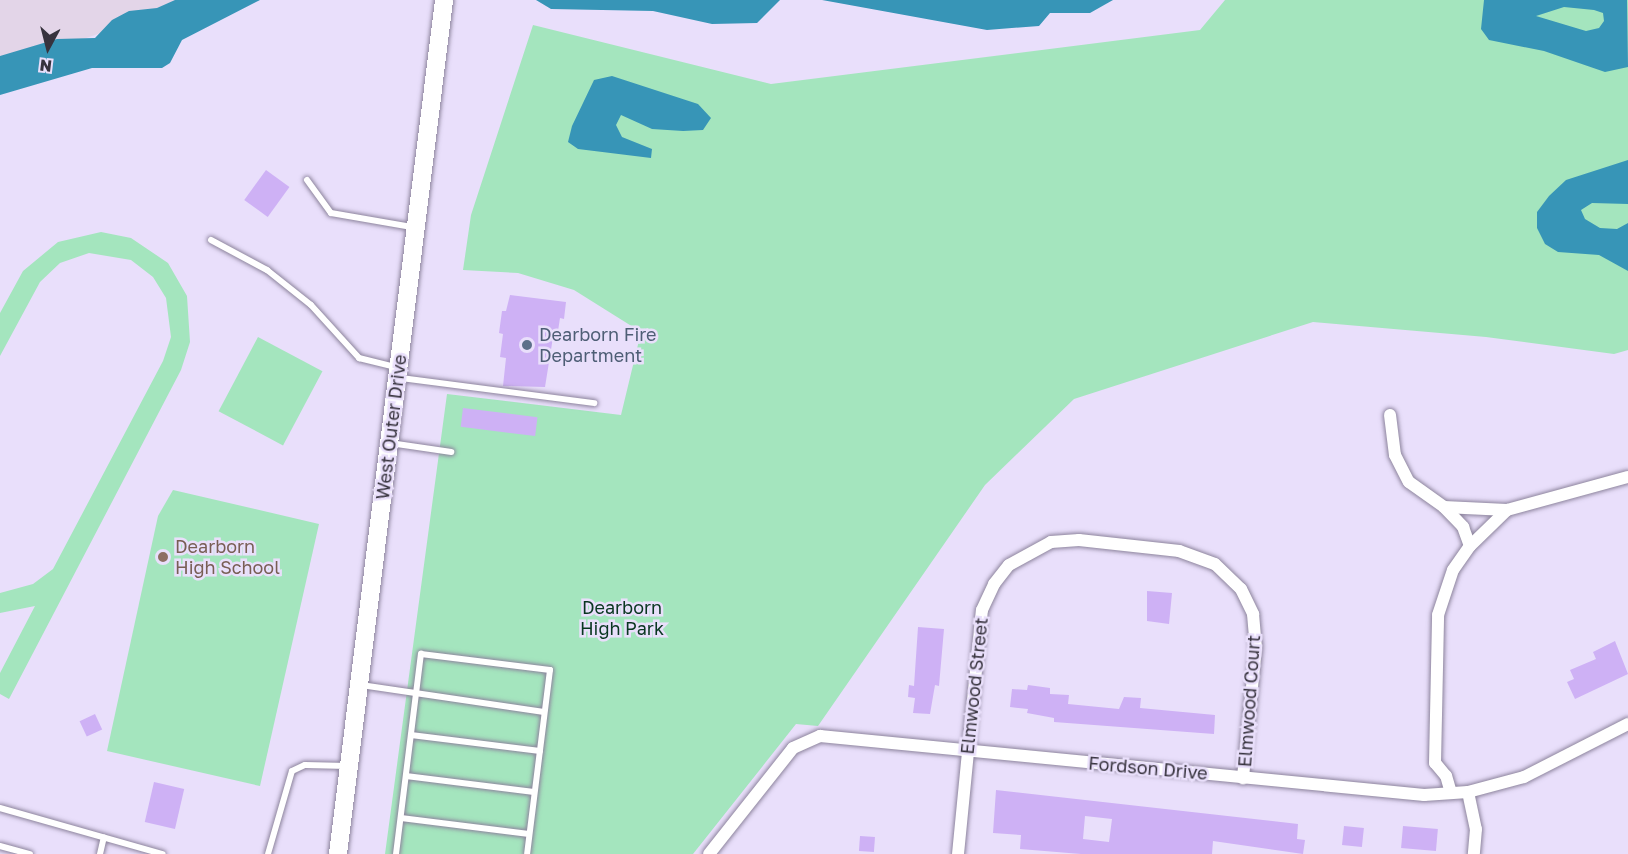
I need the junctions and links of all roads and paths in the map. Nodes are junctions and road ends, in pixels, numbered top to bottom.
1 (444, 0) edge
2 (307, 180) dead end
3 (416, 227) junction
4 (211, 240) dead end
5 (398, 373) junction
6 (594, 404) dead end
7 (1390, 415) dead end
8 (389, 443) junction
9 (452, 452) dead end
10 (1628, 477) edge
11 (1444, 507) junction
12 (1507, 510) junction
13 (1113, 543) joint
14 (1470, 546) junction
15 (359, 684) junction
16 (416, 695) junction
17 (544, 712) junction
18 (1628, 724) edge
19 (411, 735) junction
20 (540, 751) junction
21 (967, 751) junction
22 (349, 766) junction
23 (406, 776) junction
24 (1243, 777) junction
25 (534, 792) junction
26 (1468, 792) junction
27 (1451, 794) junction
28 (0, 808) edge
29 (401, 818) junction
30 (529, 834) junction
31 (104, 837) junction
32 (0, 846) edge
33 (30, 854) edge
34 (100, 854) edge
35 (163, 854) edge
36 (268, 854) edge
37 (338, 854) edge
38 (396, 854) edge
39 (527, 854) edge
40 (709, 854) edge
41 (958, 854) edge
42 (1474, 854) edge

1 - 3 main road, West Outer Drive
2 - 3 lane
3 - 5 main road, West Outer Drive
4 - 5 lane
5 - 6 lane
5 - 8 main road, West Outer Drive
7 - 11 street
8 - 9 lane
8 - 15 main road, West Outer Drive
10 - 12 street
11 - 12 street
11 - 14 street
12 - 14 street
13 - 21 street, Elmwood Street
13 - 24 street, Elmwood Court
14 - 27 street
15 - 16 lane
15 - 22 main road, West Outer Drive
16 - 17 lane
16 - 17 lane
16 - 19 lane
17 - 20 lane
18 - 26 street, Fordson Drive
19 - 20 lane
19 - 23 lane
20 - 25 lane
21 - 24 street, Fordson Drive
21 - 40 street, Fordson Drive
21 - 41 street, Elmwood Street
22 - 36 lane
22 - 37 main road, West Outer Drive
23 - 25 lane
23 - 29 lane
24 - 27 street, Fordson Drive
25 - 30 lane
26 - 27 street, Fordson Drive
26 - 42 street
28 - 31 lane
29 - 30 lane
29 - 38 lane
30 - 39 lane
31 - 34 lane
31 - 35 lane
32 - 33 lane

